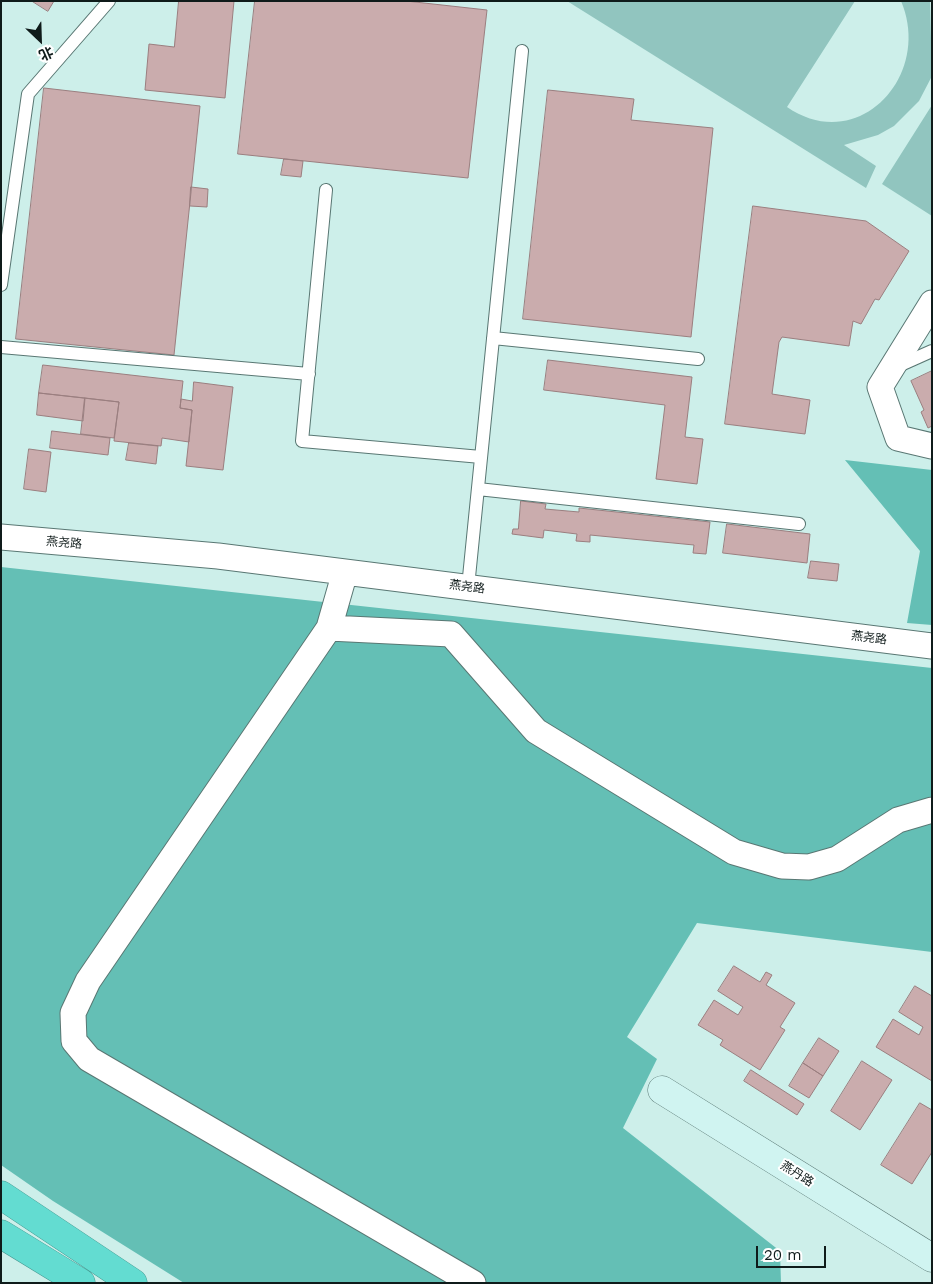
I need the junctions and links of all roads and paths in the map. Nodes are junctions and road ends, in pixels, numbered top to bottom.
1 (109, 1) edge
2 (522, 52) dead end
3 (326, 190) dead end
4 (1, 285) edge
5 (932, 303) edge
6 (493, 338) junction
7 (1, 347) edge
8 (932, 352) edge
9 (698, 359) dead end
10 (891, 369) junction
11 (309, 374) junction
12 (932, 446) edge
13 (481, 457) junction
14 (478, 488) junction
15 (799, 524) dead end
16 (1, 537) edge
17 (345, 572) junction
18 (468, 588) junction
19 (329, 628) junction
20 (932, 646) edge
21 (932, 810) edge
22 (662, 1090) dead end
23 (1, 1195) edge
24 (1, 1234) edge
25 (932, 1258) edge
26 (81, 1283) edge
27 (133, 1283) edge
28 (473, 1283) edge

1 - 4 lane
2 - 6 lane
3 - 11 lane
5 - 10 street
6 - 9 lane
6 - 13 lane
7 - 11 lane
8 - 10 lane
10 - 12 street
11 - 13 lane
13 - 14 lane
14 - 15 lane
14 - 18 lane
16 - 17 street, 燕尧路
17 - 18 street, 燕尧路
17 - 19 street
18 - 20 street, 燕尧路
19 - 21 street
19 - 28 street
22 - 25 street, 燕丹路
23 - 27 highway
24 - 26 highway

